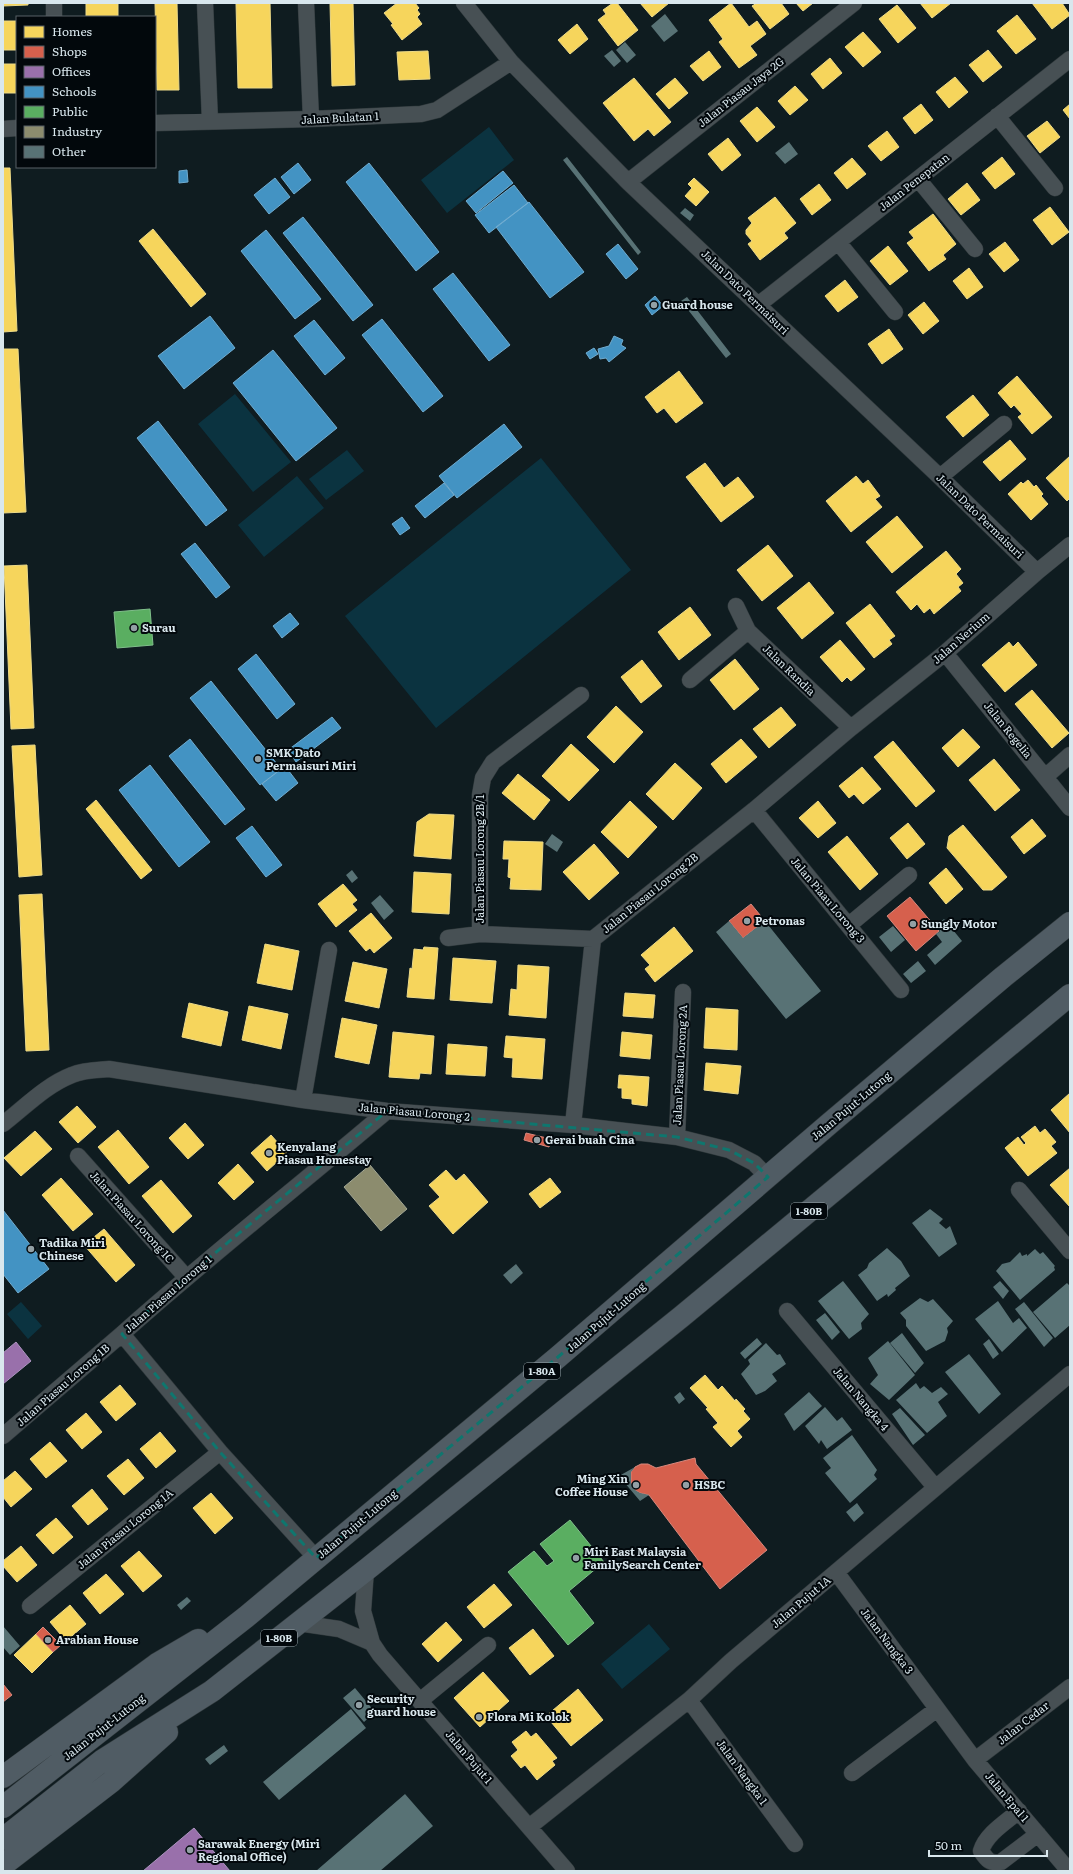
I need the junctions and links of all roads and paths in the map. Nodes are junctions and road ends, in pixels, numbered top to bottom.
1 (54, 3) edge
2 (205, 3) edge
3 (306, 3) edge
4 (464, 3) edge
5 (854, 3) edge
6 (54, 16) edge
7 (1070, 59) edge
8 (511, 62) junction
9 (997, 116) junction
10 (311, 119) junction
11 (210, 121) junction
12 (156, 123) edge
13 (16, 128) edge
14 (3, 129) edge
15 (918, 179) junction
16 (628, 182) junction
17 (1055, 188) dead end
18 (838, 242) junction
19 (975, 249) dead end
20 (758, 305) junction
21 (895, 312) dead end
22 (1004, 424) dead end
23 (940, 477) junction
24 (1070, 545) edge
25 (1037, 572) junction
26 (736, 606) dead end
27 (748, 631) junction
28 (945, 652) junction
29 (690, 680) dead end
30 (582, 695) dead end
31 (851, 728) junction
32 (1070, 755) edge
33 (1045, 776) junction
34 (1070, 808) edge
35 (754, 810) junction
36 (909, 875) dead end
37 (1070, 923) edge
38 (849, 925) junction
39 (480, 934) junction
40 (448, 938) dead end
41 (593, 939) junction
42 (329, 950) dead end
43 (902, 990) dead end
44 (683, 992) dead end
45 (1070, 995) edge
46 (303, 1100) junction
47 (387, 1111) junction
48 (3, 1124) edge
49 (573, 1125) junction
50 (677, 1138) junction
51 (78, 1156) dead end
52 (768, 1177) junction
53 (1019, 1190) dead end
54 (1070, 1251) edge
55 (186, 1277) junction
56 (787, 1312) dead end
57 (122, 1334) junction
58 (1070, 1374) edge
59 (3, 1436) edge
60 (220, 1452) junction
61 (935, 1487) junction
62 (316, 1558) junction
63 (366, 1570) junction
64 (836, 1572) junction
65 (268, 1599) junction
66 (30, 1606) dead end
67 (298, 1623) junction
68 (372, 1643) junction
69 (488, 1645) dead end
70 (1070, 1687) edge
71 (212, 1691) junction
72 (421, 1700) junction
73 (689, 1700) junction
74 (938, 1709) junction
75 (975, 1760) junction
76 (852, 1773) dead end
77 (3, 1777) edge
78 (3, 1807) edge
79 (1018, 1811) junction
80 (529, 1827) junction
81 (1038, 1834) junction
82 (3, 1839) edge
83 (795, 1844) dead end
84 (3, 1865) edge
85 (567, 1871) edge
86 (1069, 1871) edge

1 - 6 street
2 - 11 street
3 - 10 street
4 - 8 street, Jalan Dato Permaisuri
5 - 16 street, Jalan Piasau Jaya 2G
7 - 9 street, Jalan Penepatan
8 - 10 street, Jalan Bulatan 1
8 - 16 street, Jalan Dato Permaisuri
9 - 15 street, Jalan Penepatan
9 - 17 street
10 - 11 street, Jalan Bulatan 1
11 - 12 street, Jalan Bulatan 1
13 - 14 street
15 - 18 street, Jalan Penepatan
15 - 19 street
16 - 20 street, Jalan Dato Permaisuri
18 - 20 street, Jalan Penepatan
18 - 21 street
20 - 23 street, Jalan Dato Permaisuri
22 - 23 street
23 - 25 street, Jalan Dato Permaisuri
24 - 25 street, Jalan Nerium
25 - 28 street, Jalan Nerium
26 - 27 street, Jalan Randia
27 - 29 street
27 - 31 street, Jalan Randia
28 - 31 street, Jalan Nerium
28 - 33 street, Jalan Regelia
30 - 39 street, Jalan Piasau Lorong 2B/1
31 - 35 street, Jalan Piasau Lorong 2B
32 - 33 street
33 - 34 street, Jalan Regelia
35 - 38 street, Jalan Piaau Lorong 3
35 - 41 street, Jalan Piasau Lorong 2B
36 - 38 street
37 - 52 highway, Jalan Pujut-Lutong / 1-80A
38 - 43 street, Jalan Piaau Lorong 3
39 - 40 street
39 - 41 street, Jalan Piasau Lorong 2B/1
41 - 49 street, Jalan Piasau Lorong 2B
42 - 46 street
44 - 50 street, Jalan Piasau Lorong 2A
45 - 63 highway, 1-80B
46 - 47 street, Jalan Piasau Lorong 2
46 - 48 street, Jalan Piasau Lorong 2
47 - 49 street, Jalan Piasau Lorong 2
47 - 55 street, Jalan Piasau Lorong 1
49 - 50 street, Jalan Piasau Lorong 2
50 - 52 street, Jalan Piasau Lorong 2
51 - 55 street, Jalan Piasau Lorong 1C
52 - 62 highway, Jalan Pujut-Lutong / 1-80A
53 - 54 street
55 - 57 street, Jalan Piasau Lorong 1
56 - 61 street, Jalan Nangka 4
57 - 59 street, Jalan Piasau Lorong 1B
57 - 60 street, Jalan Piasau Lorong 1
58 - 61 street, Jalan Pujut 1A
60 - 62 street, Jalan Piasau Lorong 1
60 - 66 street, Jalan Piasau Lorong 1A
61 - 64 street, Jalan Pujut 1A
62 - 65 highway, Jalan Pujut-Lutong / 1-80A
63 - 67 highway, 1-80B
63 - 68 street, Jalan Pujut 1
64 - 73 street, Jalan Pujut 1A
64 - 74 street, Jalan Nangka 3
65 - 77 highway
65 - 78 highway, Jalan Pujut-Lutong / 1-80A
67 - 68 street
67 - 71 highway, 1-80B
68 - 72 street, Jalan Pujut 1
69 - 72 street
70 - 75 street, Jalan Cedar
71 - 82 highway, 1-80B
71 - 84 highway
72 - 80 street, Jalan Pujut 1
73 - 80 street, Jalan Pujut 1A
73 - 83 street, Jalan Nangka 1
74 - 75 street, Jalan Nangka 3
74 - 76 street
75 - 79 street, Jalan Epal 1
79 - 81 street, Jalan Epal 1
79 - 81 street
80 - 85 street, Jalan Pujut 1
81 - 86 street, Jalan Epal 1

